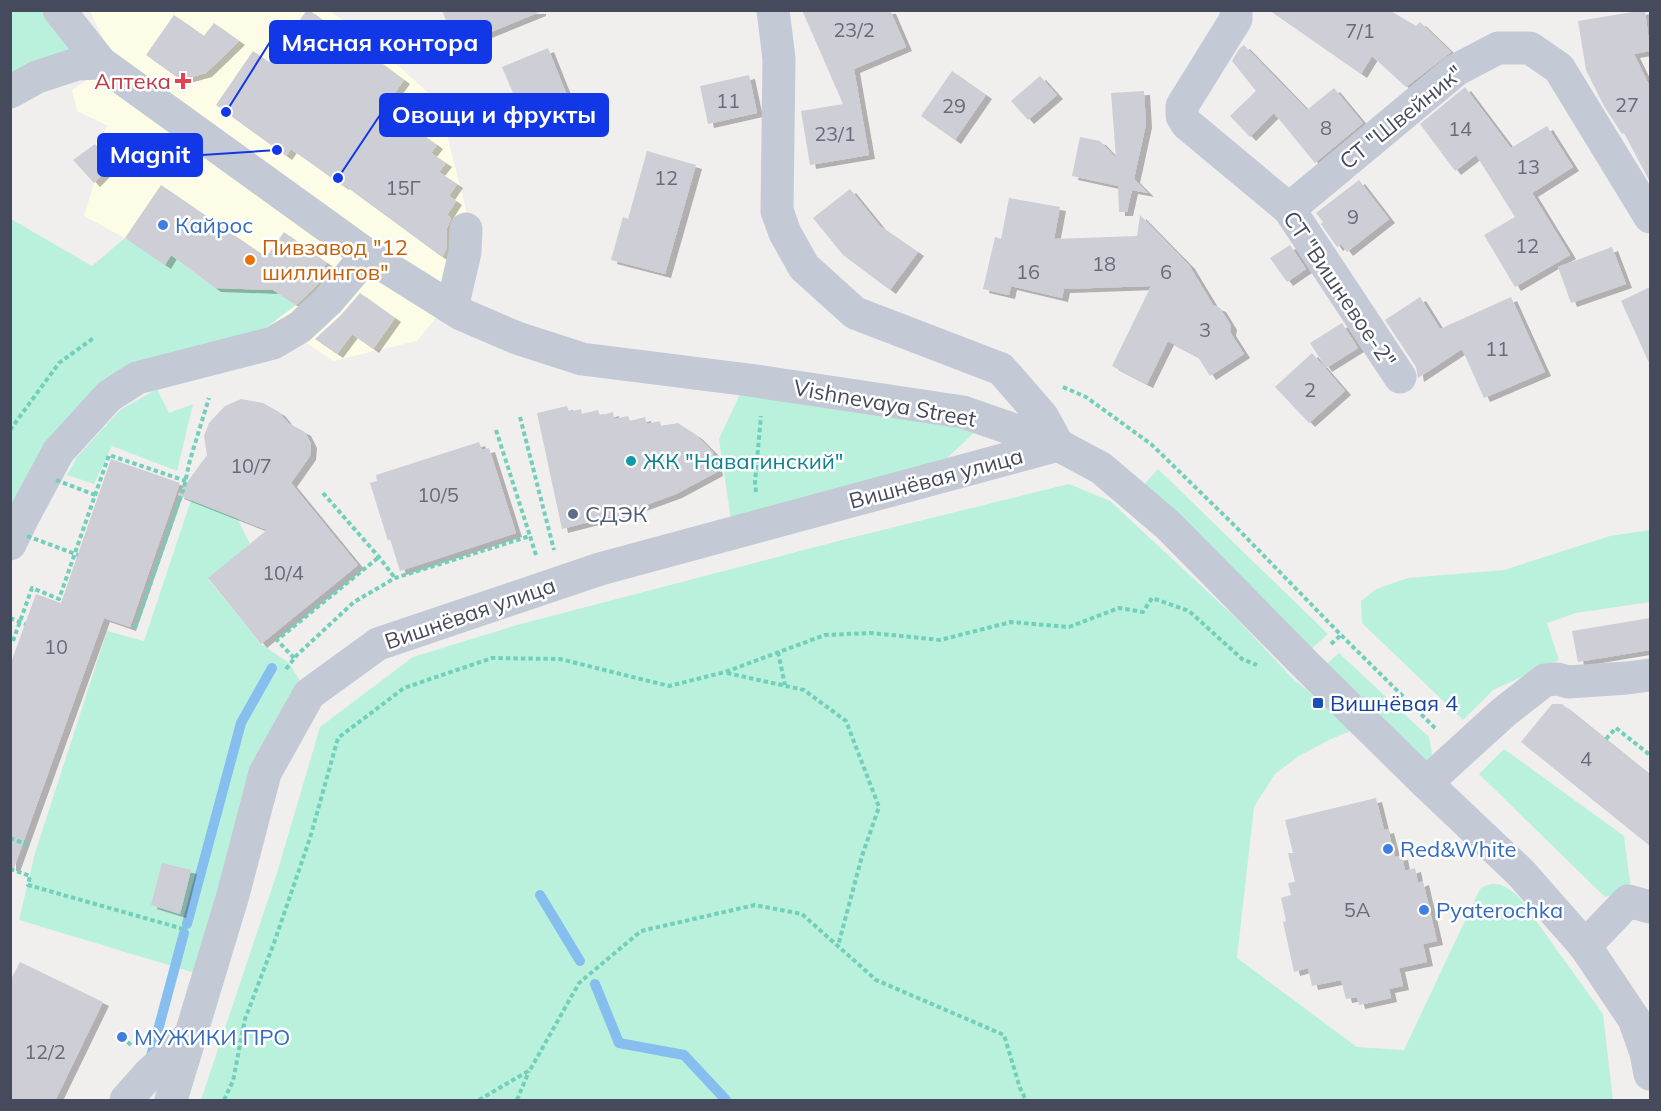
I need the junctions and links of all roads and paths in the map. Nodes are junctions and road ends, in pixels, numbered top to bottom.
1 (59, 10) edge
2 (773, 10) edge
3 (1236, 10) edge
4 (101, 63) junction
5 (10, 92) edge
6 (1289, 209) junction
7 (1650, 217) edge
8 (466, 229) dead end
9 (367, 255) junction
10 (452, 308) junction
11 (95, 337) dead end
12 (1400, 377) dead end
13 (209, 398) dead end
14 (762, 409) dead end
15 (520, 417) dead end
16 (10, 430) edge
17 (496, 430) dead end
18 (1058, 445) junction
19 (56, 480) dead end
20 (186, 481) junction
21 (323, 493) dead end
22 (98, 496) dead end
23 (757, 496) dead end
24 (530, 536) junction
25 (19, 540) edge
26 (78, 555) dead end
27 (379, 556) junction
28 (396, 578) junction
29 (10, 618) edge
30 (25, 624) dead end
31 (135, 628) dead end
32 (13, 641) dead end
33 (778, 652) junction
34 (294, 658) junction
35 (1262, 667) dead end
36 (725, 672) junction
37 (284, 673) dead end
38 (1650, 675) edge
39 (785, 685) junction
40 (1606, 739) dead end
41 (1650, 755) edge
42 (1426, 783) junction
43 (10, 838) edge
44 (28, 845) dead end
45 (10, 868) edge
46 (1650, 907) edge
47 (191, 931) dead end
48 (838, 946) junction
49 (1585, 946) junction
50 (192, 1034) junction
51 (530, 1070) junction
52 (1650, 1074) edge
53 (126, 1101) edge
54 (171, 1101) edge
55 (224, 1101) edge
56 (479, 1101) edge
57 (517, 1101) edge
58 (1026, 1101) edge

1 - 4 street, Vishnevaya Street
2 - 18 street
3 - 6 street, СТ "Вишневое-2"
4 - 5 street
4 - 9 street, Vishnevaya Street
6 - 7 street, СТ "Швейник"
6 - 12 street, СТ "Вишневое-2"
8 - 10 street
9 - 10 street, Vishnevaya Street
9 - 25 street
10 - 18 street, Vishnevaya Street
11 - 16 path
13 - 20 path
14 - 23 path
15 - 24 path
17 - 24 path
18 - 42 street, Vishnevaya Street
18 - 50 street, Вишнёвая улица
19 - 22 path, bridge
20 - 31 path
20 - 32 path
21 - 27 path
24 - 28 path
25 - 26 path, bridge
27 - 28 path
27 - 34 path
28 - 34 path
29 - 30 path
33 - 35 path
33 - 36 path
33 - 39 path
34 - 37 path
36 - 39 path
36 - 55 path
38 - 42 street
39 - 48 path
40 - 41 path
42 - 49 street, Vishnevaya Street
43 - 44 path
45 - 47 path
46 - 49 street
48 - 51 path
48 - 58 path
49 - 52 street, Vishnevaya Street
50 - 53 street
50 - 54 street, Вишнёвая улица
51 - 56 path
51 - 57 path

